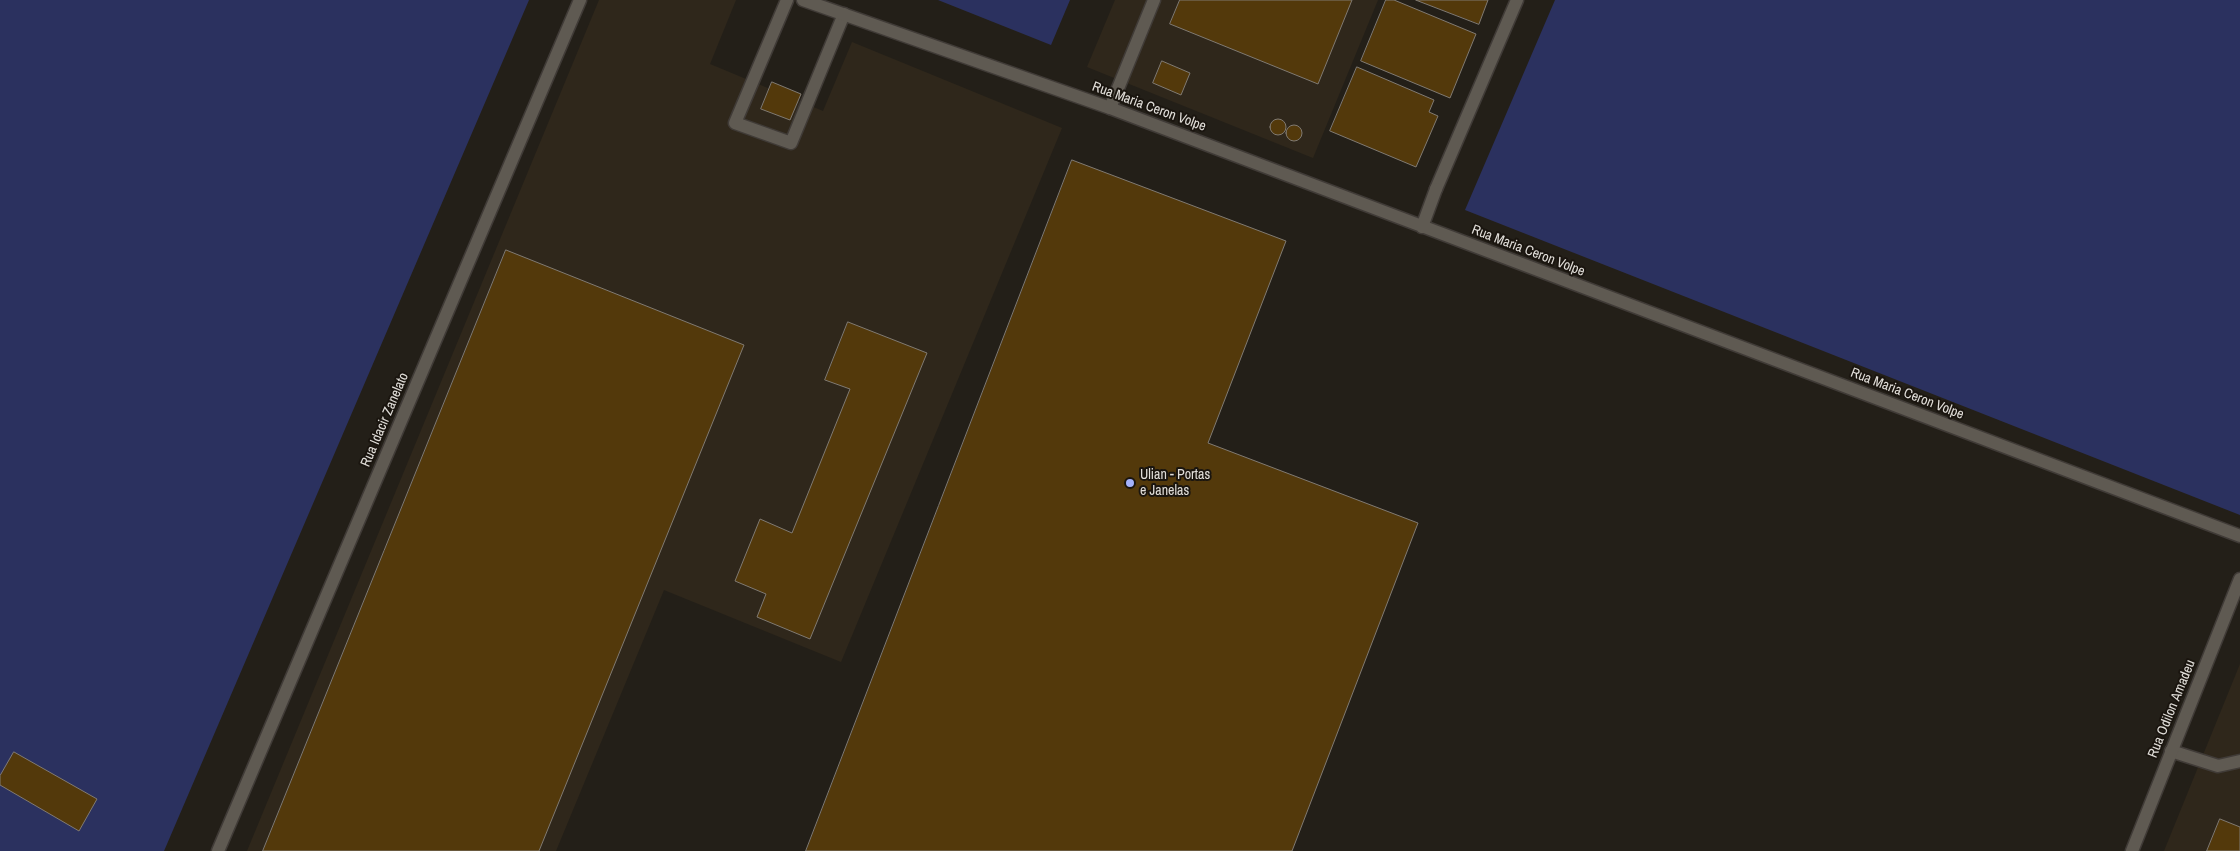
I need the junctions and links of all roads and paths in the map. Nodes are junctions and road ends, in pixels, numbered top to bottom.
1 (580, 0) edge
2 (787, 0) edge
3 (804, 0) edge
4 (1154, 0) edge
5 (1517, 0) edge
6 (844, 14) junction
7 (1110, 108) junction
8 (1422, 226) junction
9 (2240, 536) edge
10 (2240, 579) edge
11 (2171, 751) junction
12 (2240, 761) edge
13 (218, 851) edge
14 (2132, 851) edge

1 - 13 street, Rua Idacir Zanelato
2 - 6 street
3 - 6 street, Rua Maria Ceron Volpe
4 - 7 street
5 - 8 street
6 - 7 street, Rua Maria Ceron Volpe
7 - 8 street, Rua Maria Ceron Volpe
8 - 9 street, Rua Maria Ceron Volpe
10 - 11 street, Rua Odilon Amadeu
11 - 12 street
11 - 14 street, Rua Odilon Amadeu

